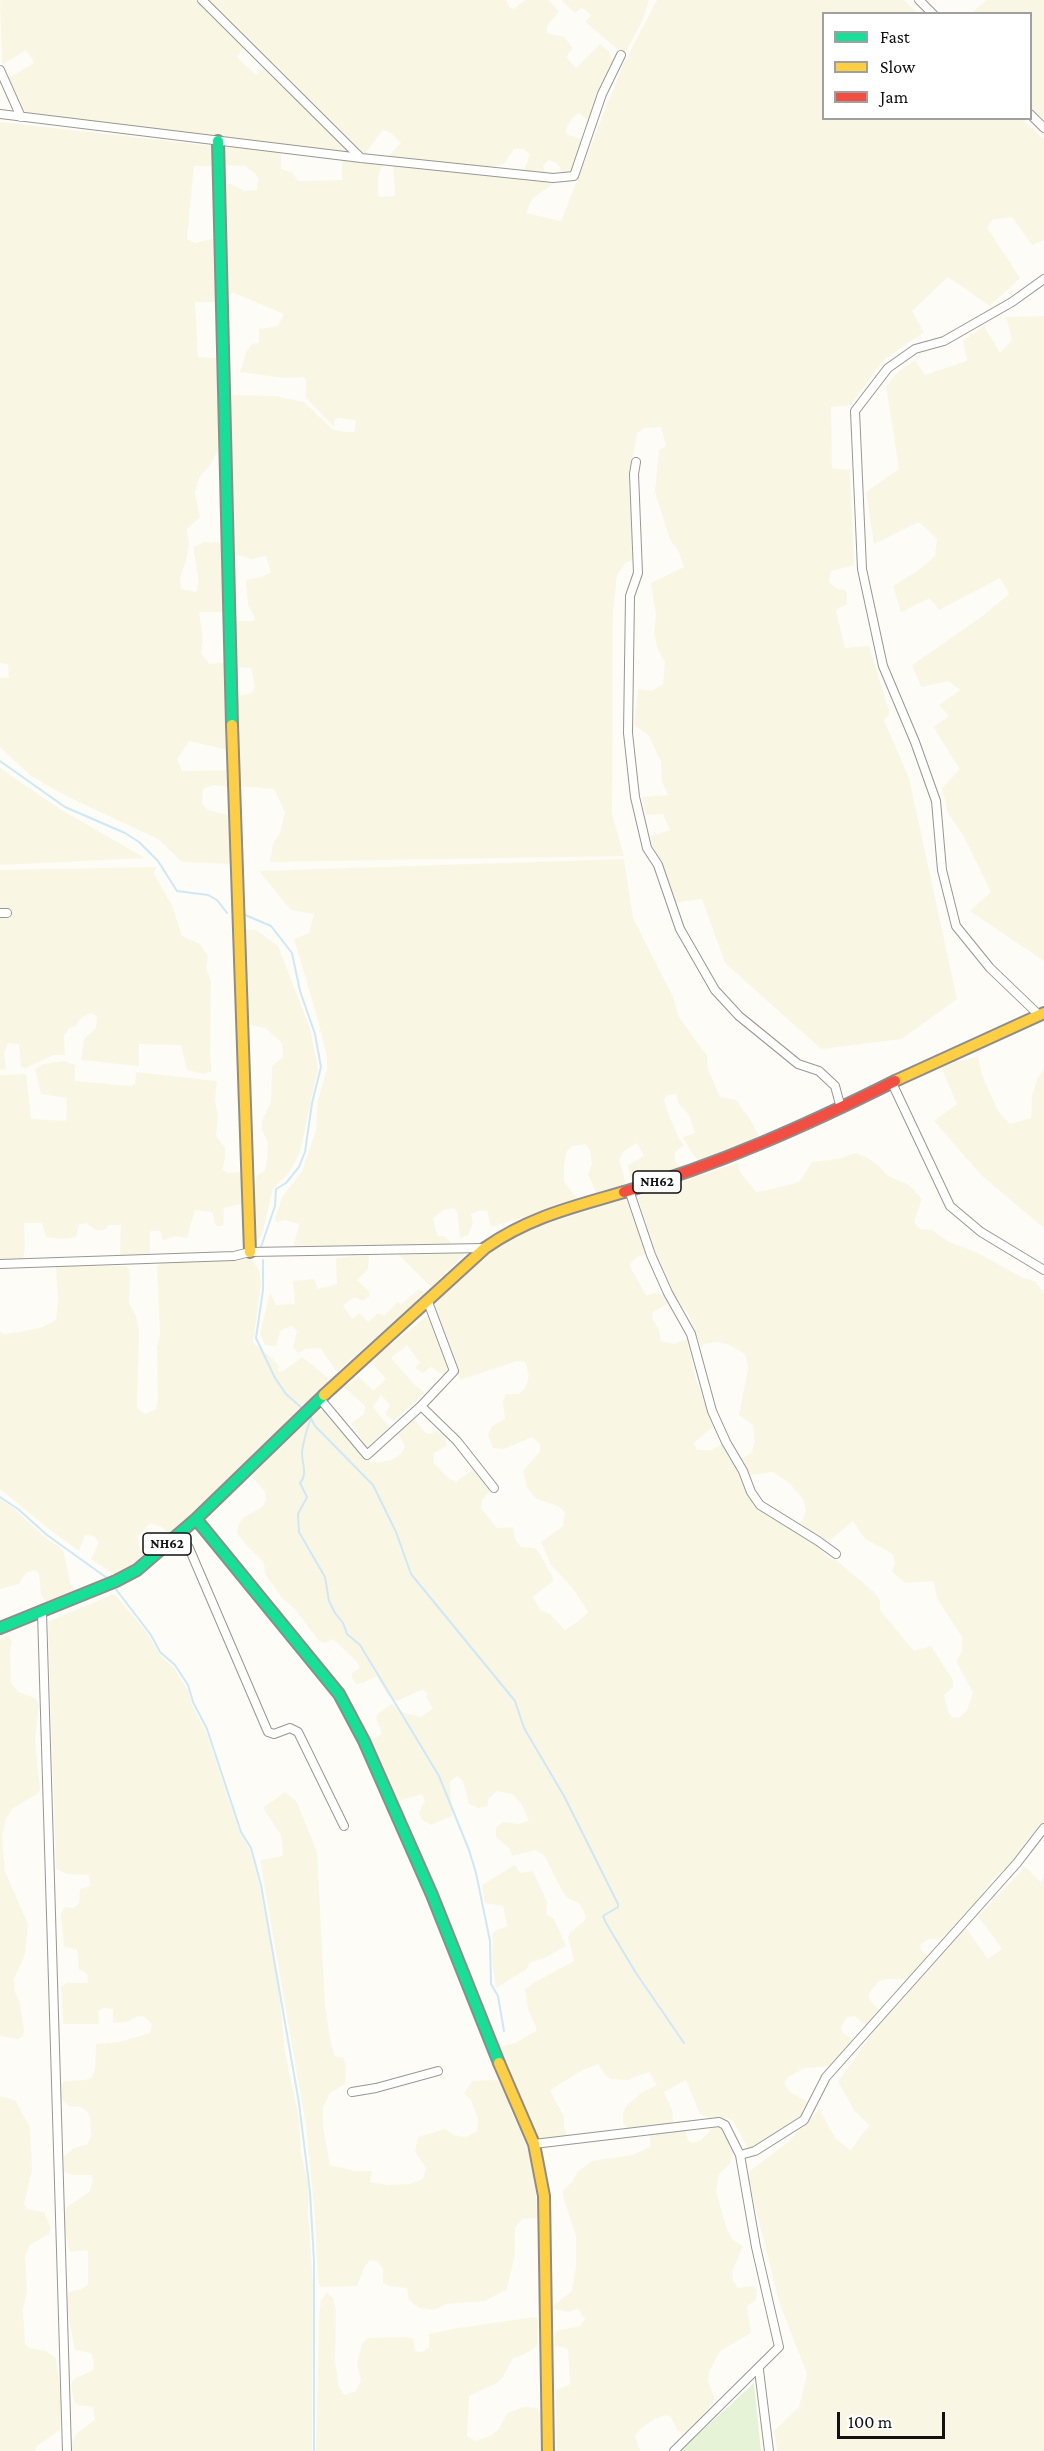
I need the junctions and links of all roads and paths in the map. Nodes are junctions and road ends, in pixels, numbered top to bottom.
1 (202, 0) edge
2 (919, 0) edge
3 (931, 12) edge
4 (621, 55) dead end
5 (0, 70) edge
6 (0, 114) edge
7 (1032, 116) edge
8 (21, 117) junction
9 (1044, 128) edge
10 (218, 141) junction
11 (361, 158) junction
12 (1044, 279) edge
13 (636, 462) dead end
14 (1041, 1014) edge
15 (892, 1083) junction
16 (841, 1108) junction
17 (629, 1190) junction
18 (485, 1248) junction
19 (250, 1252) junction
20 (0, 1264) edge
21 (1044, 1270) edge
22 (428, 1302) junction
23 (321, 1400) junction
24 (421, 1406) junction
25 (494, 1488) dead end
26 (196, 1519) junction
27 (179, 1534) junction
28 (836, 1554) dead end
29 (42, 1612) junction
30 (0, 1628) edge
31 (344, 1827) dead end
32 (1044, 1828) edge
33 (438, 2071) dead end
34 (352, 2092) dead end
35 (534, 2144) junction
36 (740, 2154) junction
37 (759, 2370) junction
38 (67, 2451) edge
39 (548, 2451) edge
40 (674, 2451) edge
41 (769, 2451) edge

1 - 11 street
2 - 3 street
4 - 11 street
5 - 8 street
6 - 8 street
7 - 9 street
8 - 10 street
10 - 11 street
10 - 19 street
12 - 14 street
13 - 16 street
14 - 15 street, NH62
15 - 16 street, NH62
15 - 21 street
16 - 17 street, NH62
17 - 18 street, NH62
17 - 28 street
18 - 19 street
18 - 22 street, NH62
19 - 20 street
22 - 23 street, NH62
22 - 24 street
23 - 24 street
23 - 26 street, NH62
24 - 25 street
26 - 27 street, NH62
26 - 35 street
27 - 29 street, NH62
27 - 31 street
29 - 30 street, NH62
29 - 38 street
32 - 36 street
33 - 34 street
35 - 36 street
35 - 39 street
36 - 37 street
37 - 40 street
37 - 41 street

